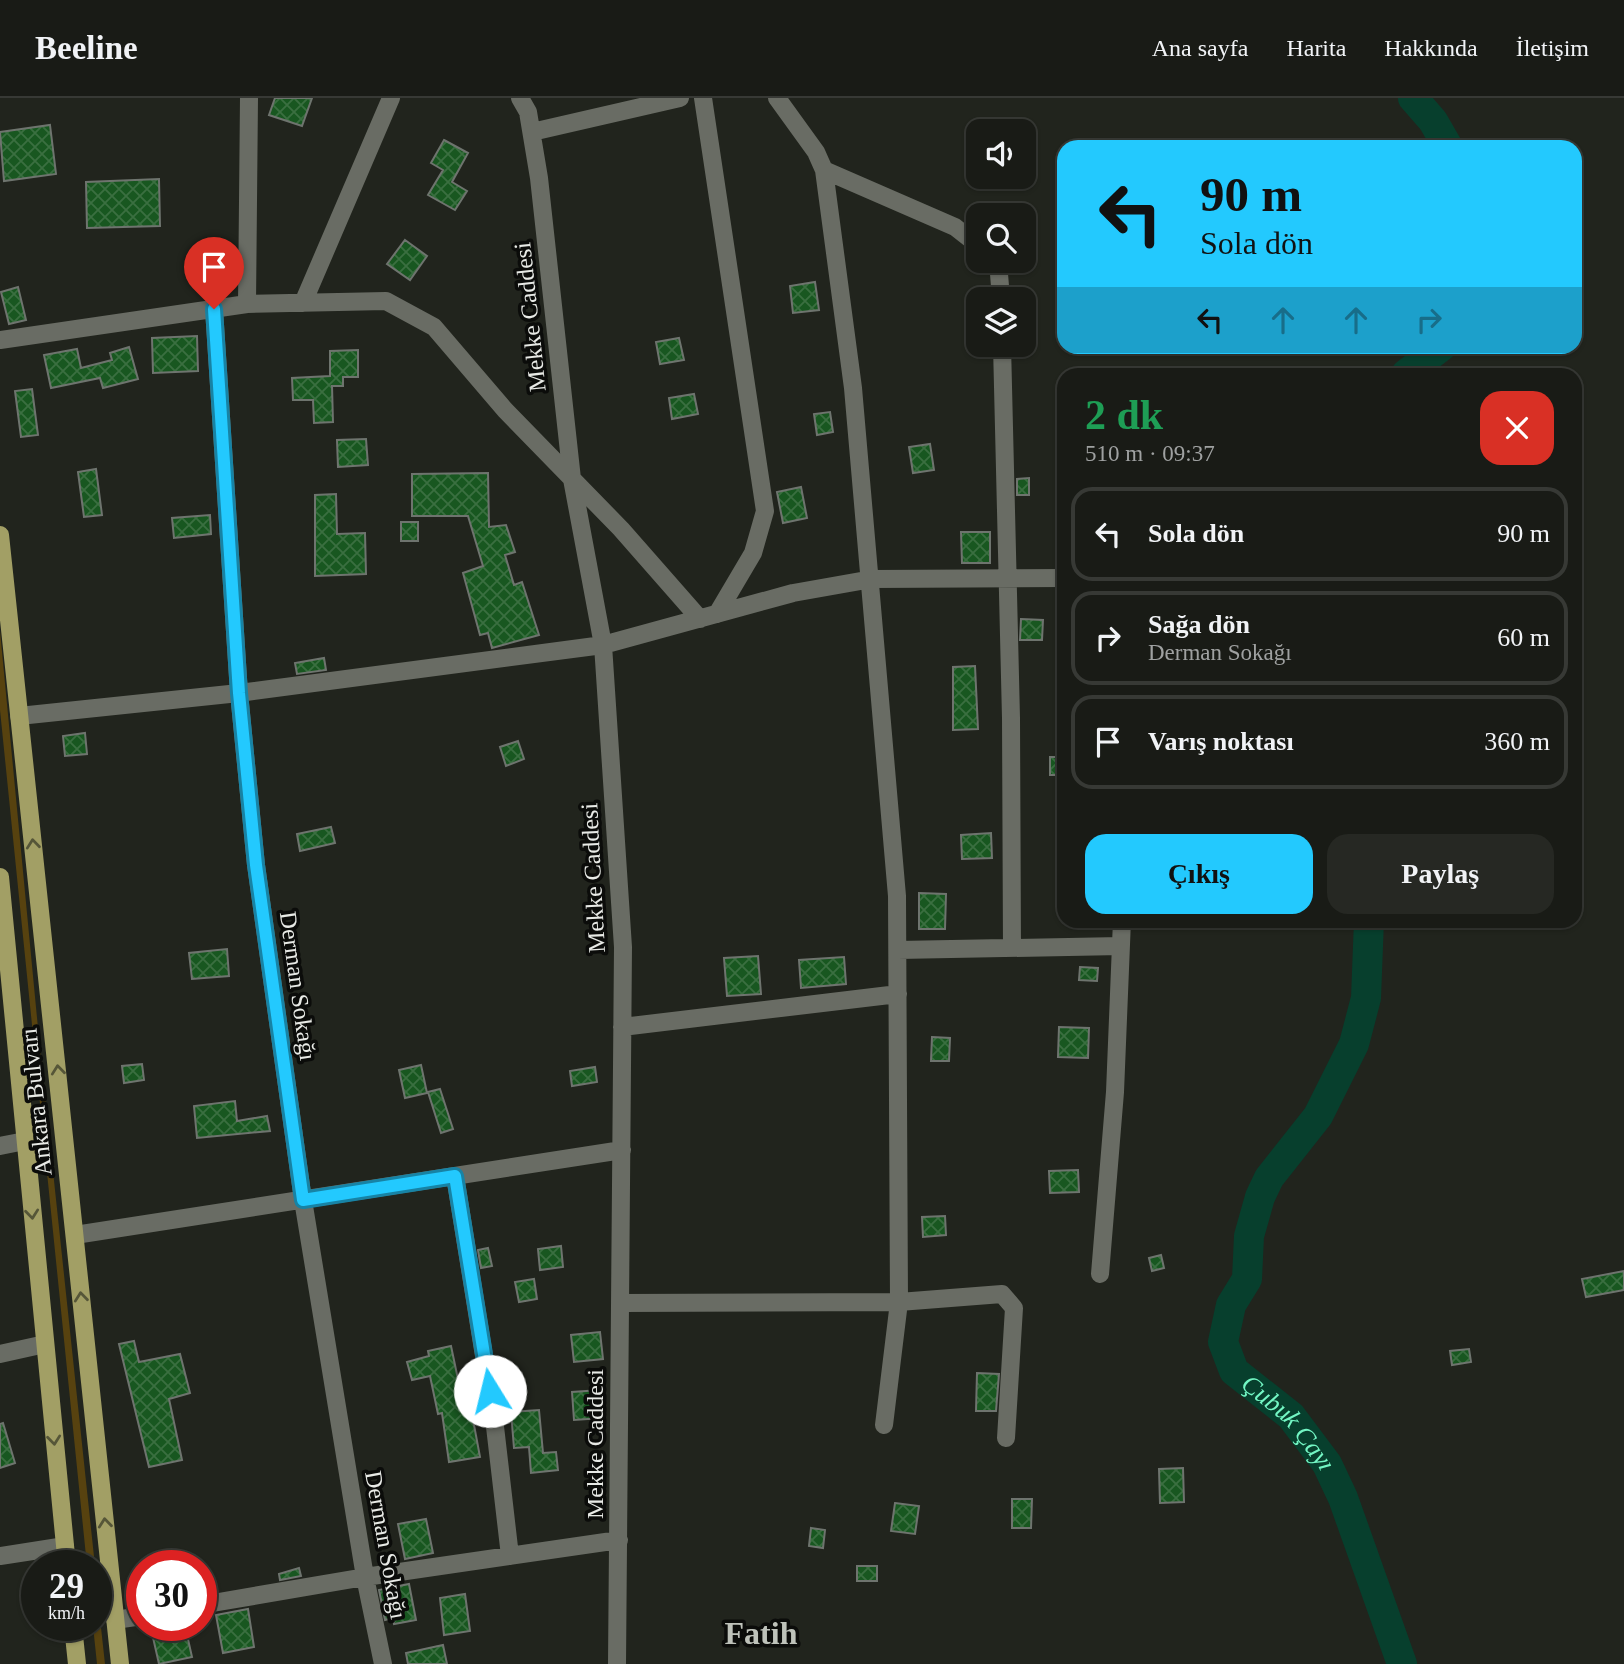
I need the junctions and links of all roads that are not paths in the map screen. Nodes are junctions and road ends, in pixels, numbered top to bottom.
1 (249, 98) edge
2 (391, 98) edge
3 (520, 98) edge
4 (680, 98) edge
5 (703, 98) edge
6 (777, 98) edge
7 (630, 104) edge
8 (531, 132) junction
9 (824, 170) junction
10 (966, 236) edge
11 (303, 303) junction
12 (247, 304) junction
13 (214, 309) junction
14 (0, 340) edge
15 (1002, 357) edge
16 (572, 479) junction
17 (0, 535) edge
18 (1008, 577) junction
19 (1057, 578) edge
20 (872, 579) junction
21 (709, 616) junction
22 (603, 645) junction
23 (239, 693) junction
24 (19, 716) junction
25 (0, 877) edge
26 (1, 899) edge
27 (1122, 928) edge
28 (1121, 946) junction
29 (1012, 948) junction
30 (898, 950) junction
31 (898, 994) junction
32 (622, 1027) junction
33 (25, 1140) junction
34 (0, 1146) edge
35 (621, 1150) junction
36 (455, 1176) junction
37 (303, 1200) junction
38 (75, 1235) junction
39 (1100, 1274) dead end
40 (900, 1302) junction
41 (621, 1303) junction
42 (45, 1344) junction
43 (0, 1354) edge
44 (884, 1425) dead end
45 (1006, 1438) dead end
46 (619, 1541) junction
47 (65, 1546) junction
48 (65, 1550) edge
49 (0, 1556) edge
50 (510, 1556) junction
51 (365, 1577) junction
52 (217, 1602) edge
53 (126, 1618) edge
54 (115, 1620) junction
55 (75, 1641) edge
56 (77, 1664) edge
57 (120, 1664) edge
58 (383, 1664) edge
59 (617, 1664) edge

1 - 12 street
2 - 11 street
3 - 8 street, Mekke Caddesi
4 - 7 street
5 - 21 street
6 - 9 street
7 - 8 street
8 - 16 street, Mekke Caddesi
9 - 10 street
9 - 20 street
11 - 12 street
11 - 16 street
12 - 13 street
13 - 14 street
13 - 23 street, Derman Sokağı
15 - 18 street
16 - 21 street
16 - 22 street, Mekke Caddesi
17 - 24 main road, Ankara Bulvarı
18 - 19 street
18 - 20 street
18 - 29 street
20 - 21 street
20 - 30 street
21 - 22 street
22 - 23 street
22 - 32 street, Mekke Caddesi
23 - 24 street
23 - 37 street, Derman Sokağı
38 -> 24 main road, Ankara Bulvarı
25 - 26 main road, Ankara Bulvarı
26 - 33 main road, Ankara Bulvarı
27 - 28 street
28 - 29 street
28 - 39 street
29 - 30 street
30 - 31 street
31 - 32 street
31 - 40 street
32 - 35 street, Mekke Caddesi
33 - 34 street
33 -> 42 main road, Ankara Bulvarı
35 - 36 street
35 - 41 street, Mekke Caddesi
36 - 37 street
36 - 50 street
37 - 38 street
37 - 51 street, Derman Sokağı
54 -> 38 main road, Ankara Bulvarı
40 - 41 street
40 - 44 street
40 - 45 street
41 - 46 street, Mekke Caddesi
42 - 43 street
42 -> 47 main road, Ankara Bulvarı
46 - 50 street
46 - 59 street, Mekke Caddesi
47 - 48 main road, Ankara Bulvarı
47 - 49 street
50 - 51 street
51 - 52 street
51 - 58 street, Derman Sokağı
53 - 54 street
54 - 57 main road, Ankara Bulvarı
55 - 56 main road

